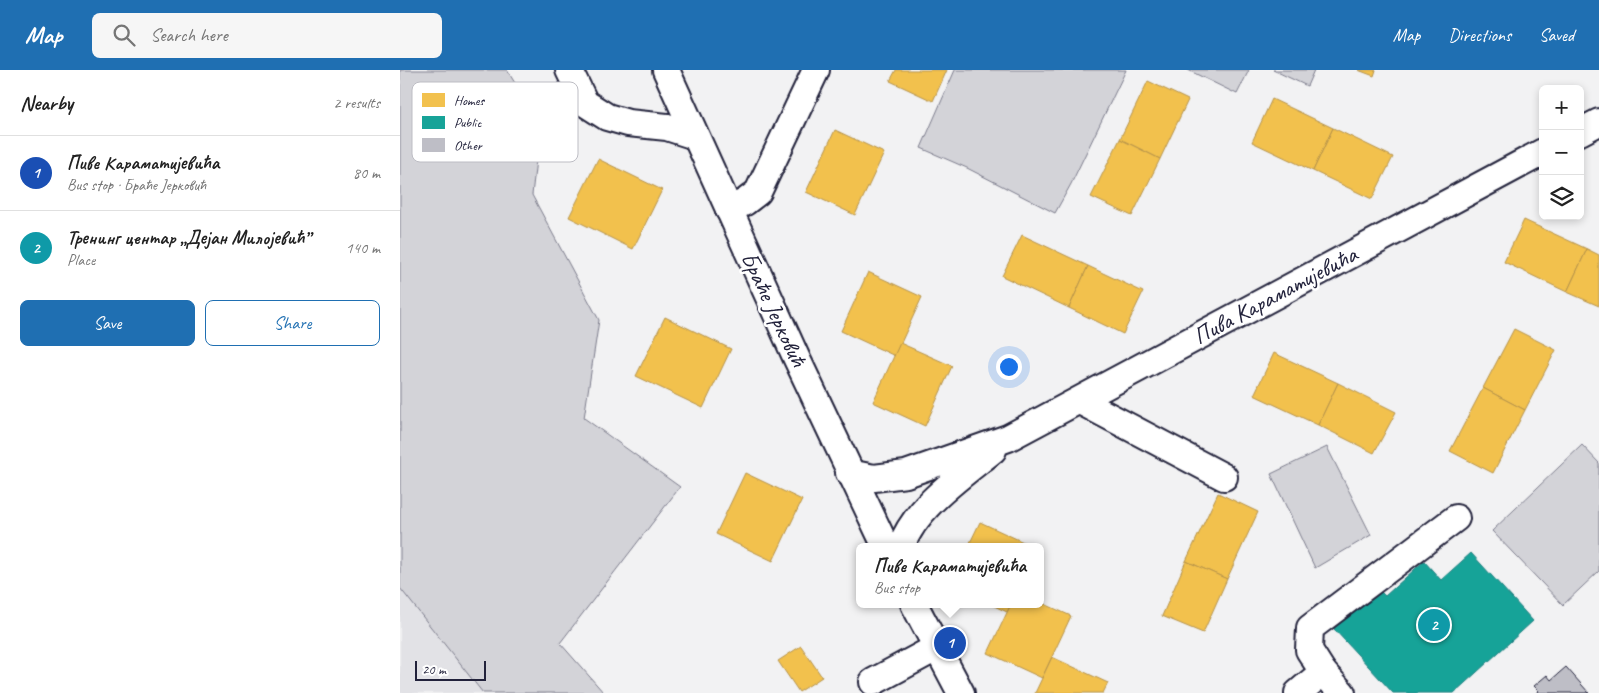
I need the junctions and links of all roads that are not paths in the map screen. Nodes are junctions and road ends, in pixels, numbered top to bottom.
1 (569, 70) edge
2 (666, 70) edge
3 (816, 70) edge
4 (575, 82) edge
5 (578, 89) edge
6 (1599, 122) edge
7 (1584, 130) edge
8 (695, 136) junction
9 (1539, 154) edge
10 (729, 210) junction
11 (1080, 401) junction
12 (1008, 438) junction
13 (850, 473) junction
14 (1224, 477) dead end
15 (1456, 518) dead end
16 (884, 543) edge
17 (904, 543) edge
18 (916, 608) edge
19 (936, 648) junction
20 (1323, 672) junction
21 (873, 682) dead end
22 (961, 693) edge
23 (1298, 693) edge
24 (1342, 693) edge

1 - 4 street
2 - 8 street, Браће Јерковић
3 - 10 street
5 - 8 street
6 - 7 street
8 - 10 street, Браће Јерковић
9 - 11 street, Пива Караматијевића
10 - 13 street, Браће Јерковић
11 - 12 street, Пива Караматијевића
11 - 14 street
12 - 13 street, Пива Караматијевића
12 - 17 street, Пива Караматијевића
13 - 16 street, Браће Јерковић
15 - 20 street
18 - 19 street
19 - 21 street
19 - 22 street
20 - 23 street
20 - 24 street

